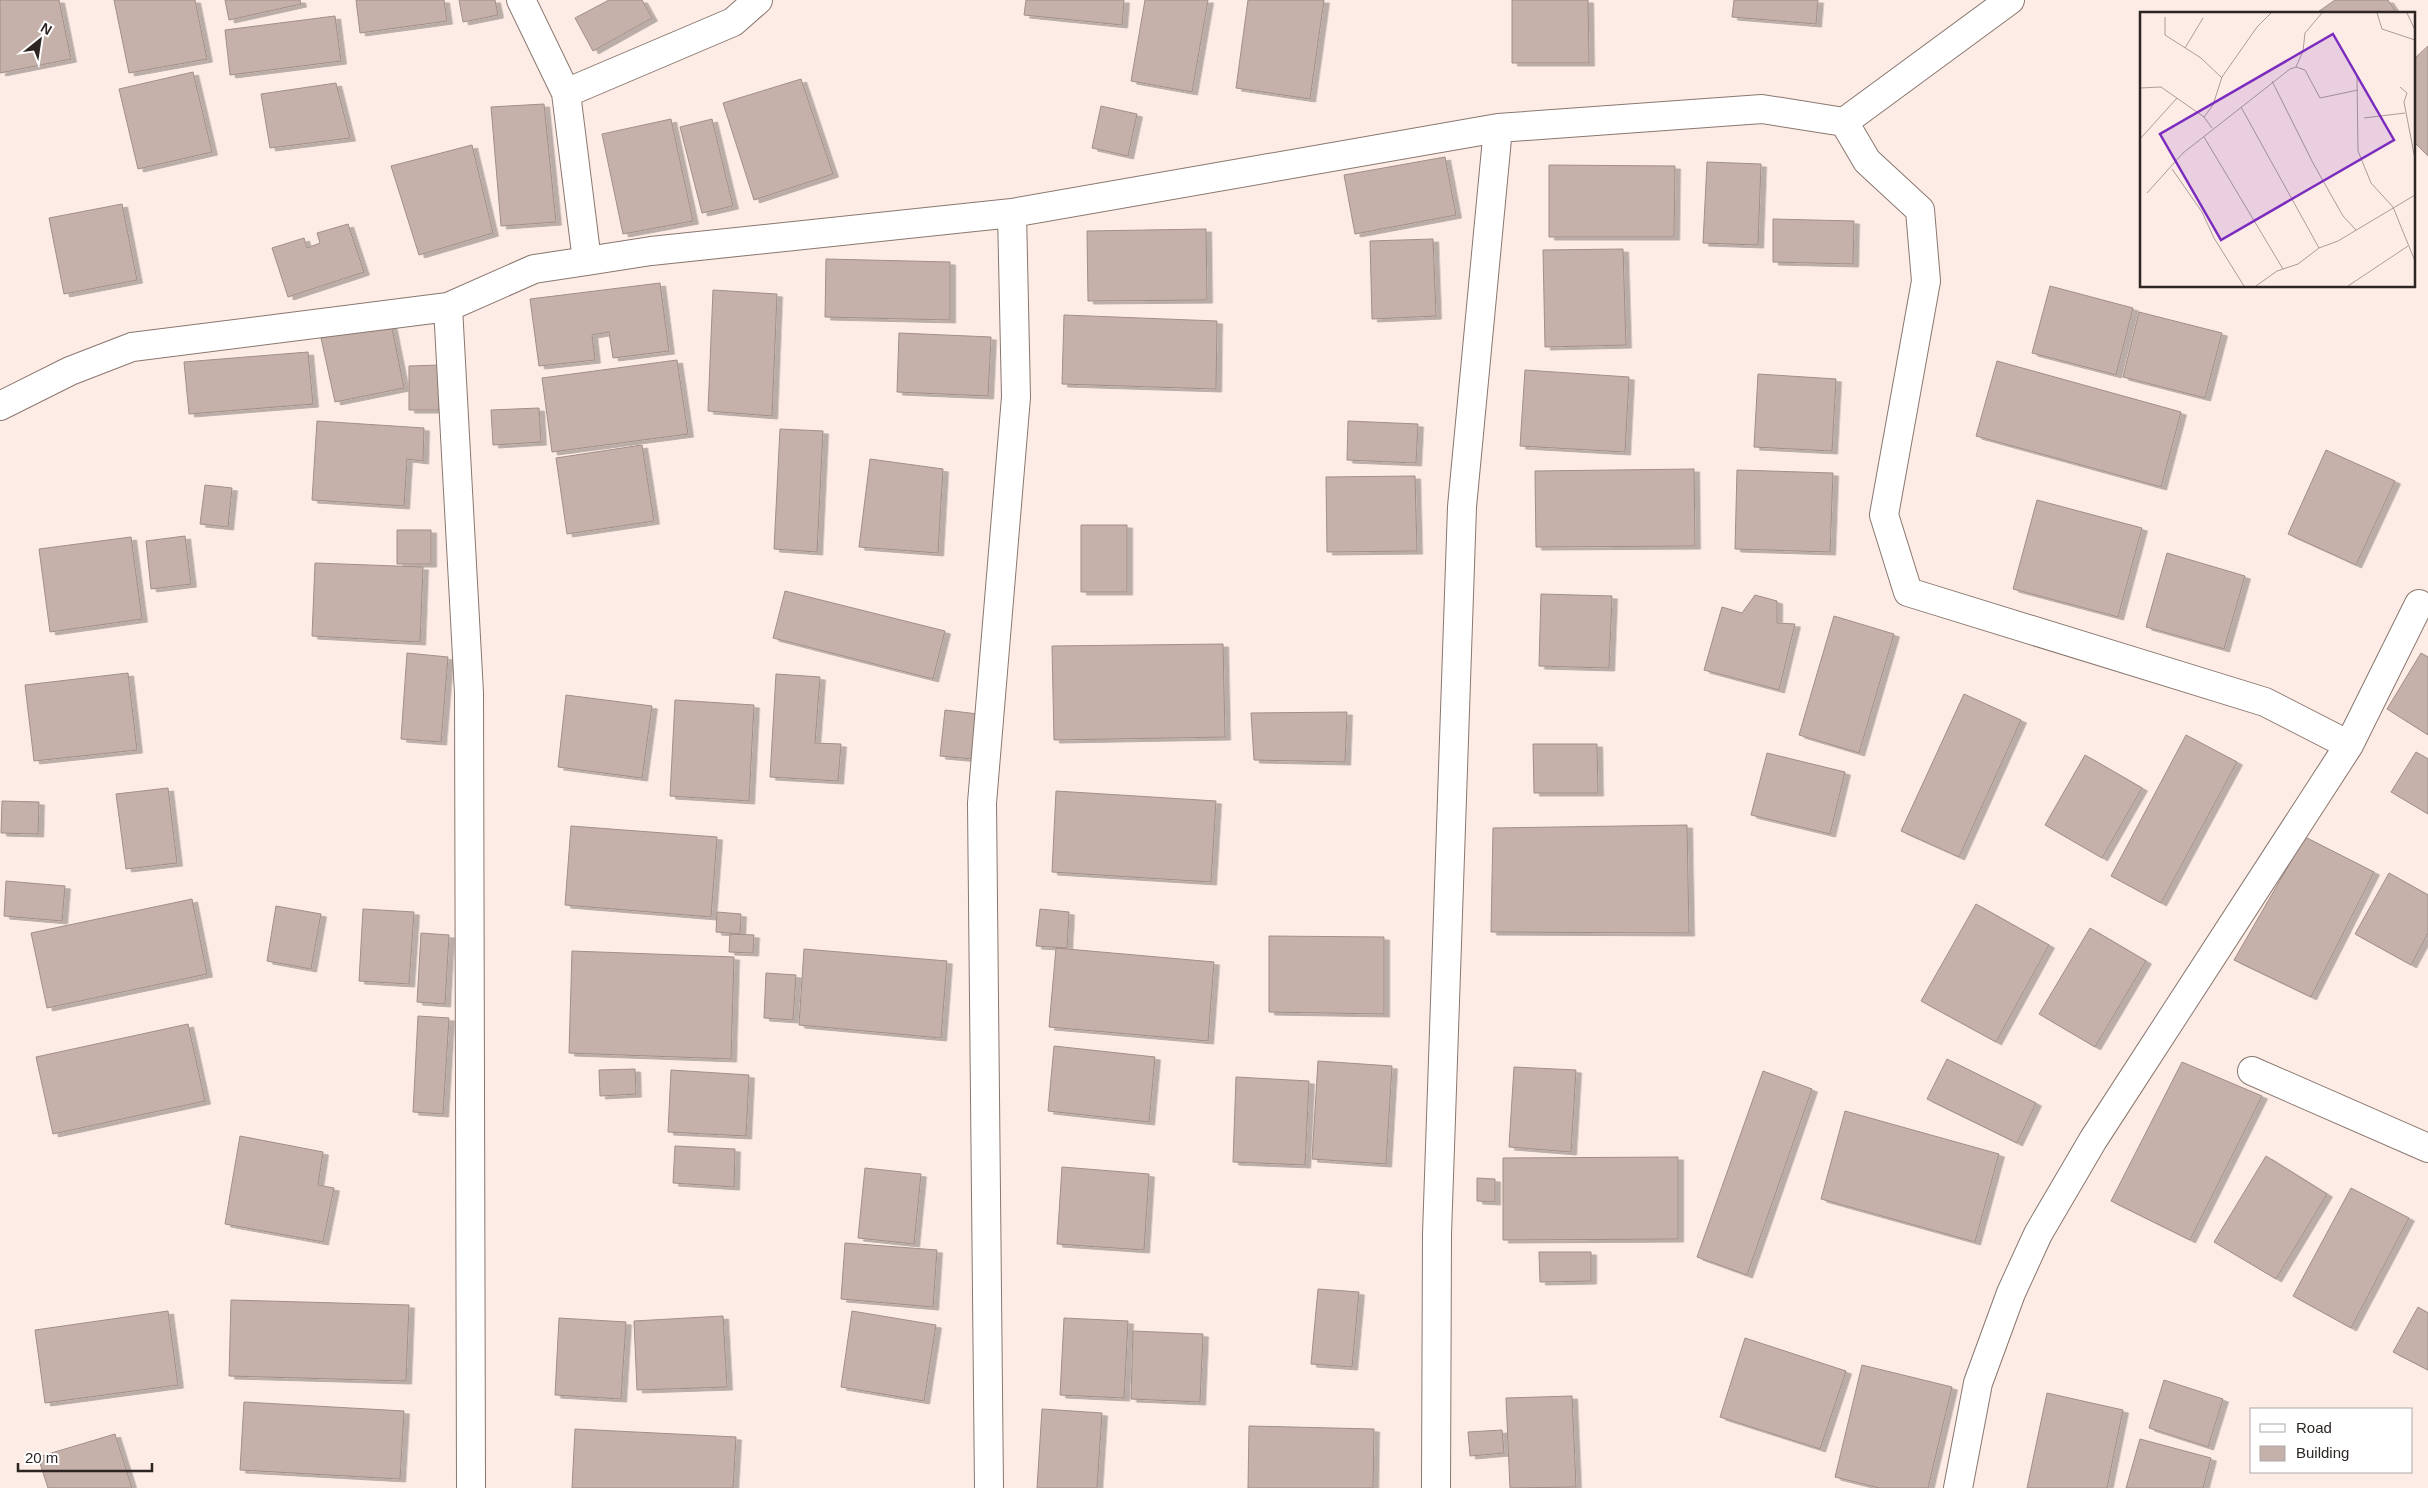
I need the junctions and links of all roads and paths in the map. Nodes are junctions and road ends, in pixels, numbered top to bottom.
1 (521, 0) edge
2 (758, 0) edge
3 (2010, 0) edge
4 (566, 93) junction
5 (1844, 122) junction
6 (1498, 128) junction
7 (1012, 212) junction
8 (587, 261) junction
9 (448, 307) junction
10 (0, 406) edge
11 (2419, 604) dead end
12 (2349, 745) junction
13 (2252, 1070) dead end
14 (2428, 1148) edge
15 (471, 1488) edge
16 (989, 1488) edge
17 (1436, 1488) edge
18 (1958, 1488) edge

1 - 4 street
2 - 4 street
3 - 5 street
4 - 8 street
5 - 6 street
5 - 12 street
6 - 7 street
6 - 17 street
7 - 8 street
7 - 16 street
8 - 9 street
9 - 10 street
9 - 15 street
11 - 12 street
12 - 18 street
13 - 14 street

